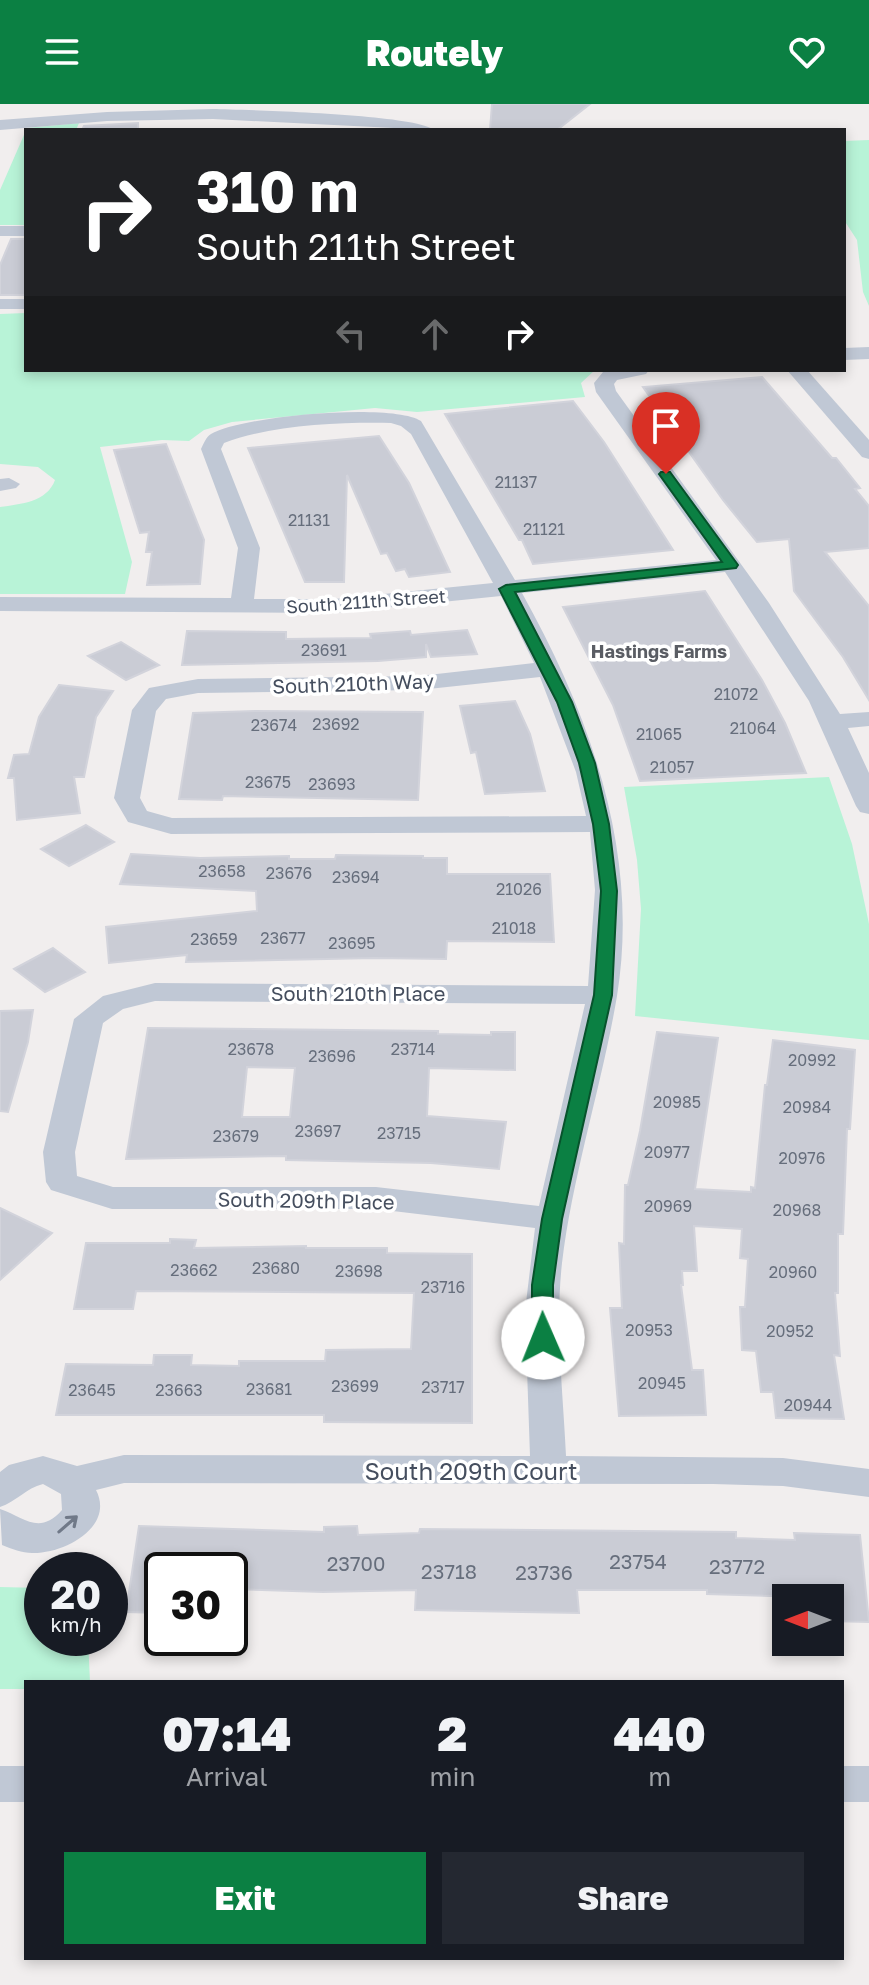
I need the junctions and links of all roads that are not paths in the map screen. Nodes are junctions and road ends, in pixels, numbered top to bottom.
1 (362, 104) edge
2 (238, 112) junction
3 (345, 119) junction
4 (0, 125) edge
5 (234, 128) edge
6 (411, 128) edge
7 (0, 231) edge
8 (24, 231) edge
9 (0, 304) edge
10 (24, 304) edge
11 (869, 353) edge
12 (846, 354) edge
13 (629, 372) edge
14 (799, 372) edge
15 (869, 453) edge
16 (731, 565) junction
17 (506, 589) junction
18 (0, 604) edge
19 (241, 607) junction
20 (548, 669) junction
21 (869, 719) edge
22 (834, 722) junction
23 (869, 806) edge
24 (601, 824) junction
25 (603, 995) junction
26 (62, 1182) joint
27 (552, 1219) junction
28 (549, 1470) junction
29 (74, 1481) junction
30 (869, 1483) edge
31 (0, 1493) edge
32 (0, 1524) edge
33 (0, 1784) edge
34 (24, 1784) edge
35 (844, 1784) edge
36 (869, 1784) edge

1 - 3 street
2 - 3 street
2 - 4 street
2 - 5 street
3 - 6 street
7 - 8 street
9 - 10 street
11 - 12 street
13 - 16 street
14 - 15 street
16 - 17 street, South 211th Street
16 - 22 street
17 - 19 street, South 211th Street
17 - 19 street
17 - 20 street
18 - 19 street, South 211th Street
20 - 24 street
20 - 24 street, South 210th Way
21 - 22 street
22 - 23 street
24 - 25 street
25 - 26 street, South 210th Place
25 - 27 street
26 - 27 street, South 209th Place
27 - 28 street
28 - 29 street, South 209th Court
28 - 30 street, South 209th Court
29 - 31 street, South 209th Court
32 -> 29 street
33 - 34 street
35 - 36 street

